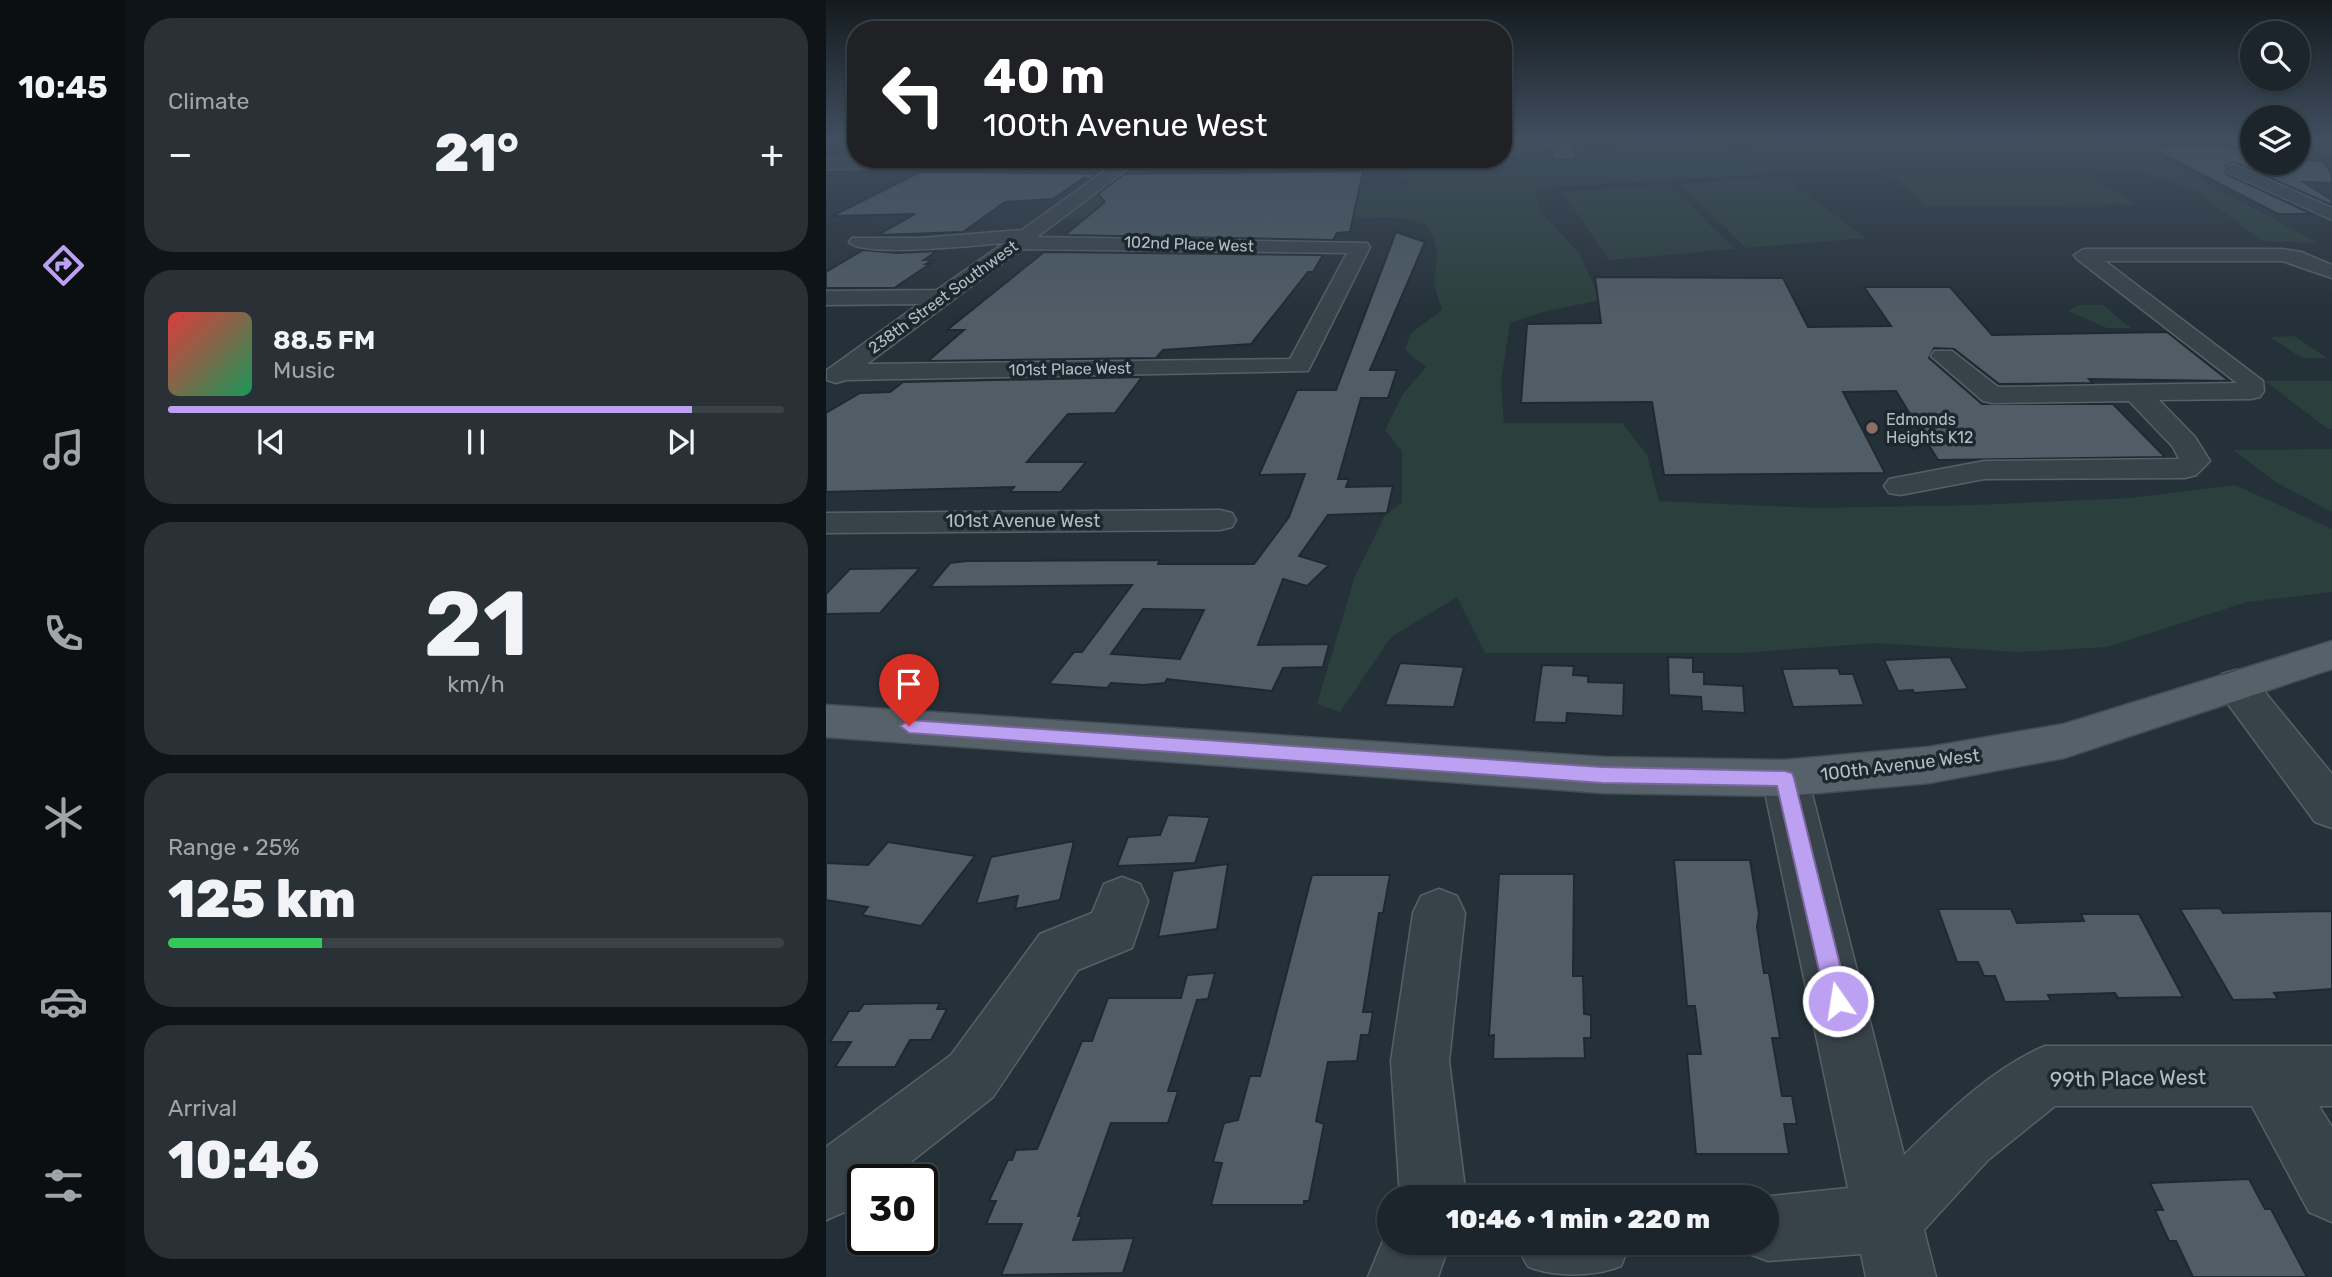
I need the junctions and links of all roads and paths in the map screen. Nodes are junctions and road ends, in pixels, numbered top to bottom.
1 (1078, 198) edge
2 (2296, 198) edge
3 (2332, 215) edge
4 (1022, 239) junction
5 (859, 242) dead end
6 (2332, 254) edge
7 (2294, 256) junction
8 (2332, 272) edge
9 (826, 298) edge
10 (941, 298) junction
11 (1943, 356) dead end
12 (1299, 366) joint
13 (838, 367) edge
14 (2137, 394) junction
15 (1900, 486) dead end
16 (1220, 520) dead end
17 (826, 523) edge
18 (2332, 655) edge
19 (2236, 685) junction
20 (826, 721) edge
21 (1785, 778) junction
22 (2332, 808) edge
23 (1122, 901) dead end
24 (1440, 913) dead end
25 (2268, 1076) junction
26 (2332, 1076) edge
27 (1431, 1185) edge
28 (826, 1187) edge
29 (2332, 1189) edge
30 (1889, 1218) junction
31 (1779, 1227) edge
32 (1412, 1255) edge
33 (1403, 1277) edge
34 (1902, 1277) edge

1 - 4 street, 238th Street Southwest
2 - 3 street
4 - 5 street, 102nd Place West
4 - 10 street, 238th Street Southwest
4 - 12 street, 102nd Place West
6 - 7 street
7 - 8 street
7 - 14 street
9 - 10 street
10 - 13 street, 238th Street Southwest
11 - 14 street
12 - 13 street, 101st Place West
14 - 15 street
16 - 17 street, 101st Avenue West
18 - 19 main road, 100th Avenue West
19 - 21 main road, 100th Avenue West
19 - 22 street
20 - 21 main road, 100th Avenue West
21 - 30 street
23 - 28 street
24 - 27 street
25 - 26 street, 99th Place West
25 - 29 street
25 - 30 street, 99th Place West
30 - 31 street
30 - 34 street
32 - 33 street

